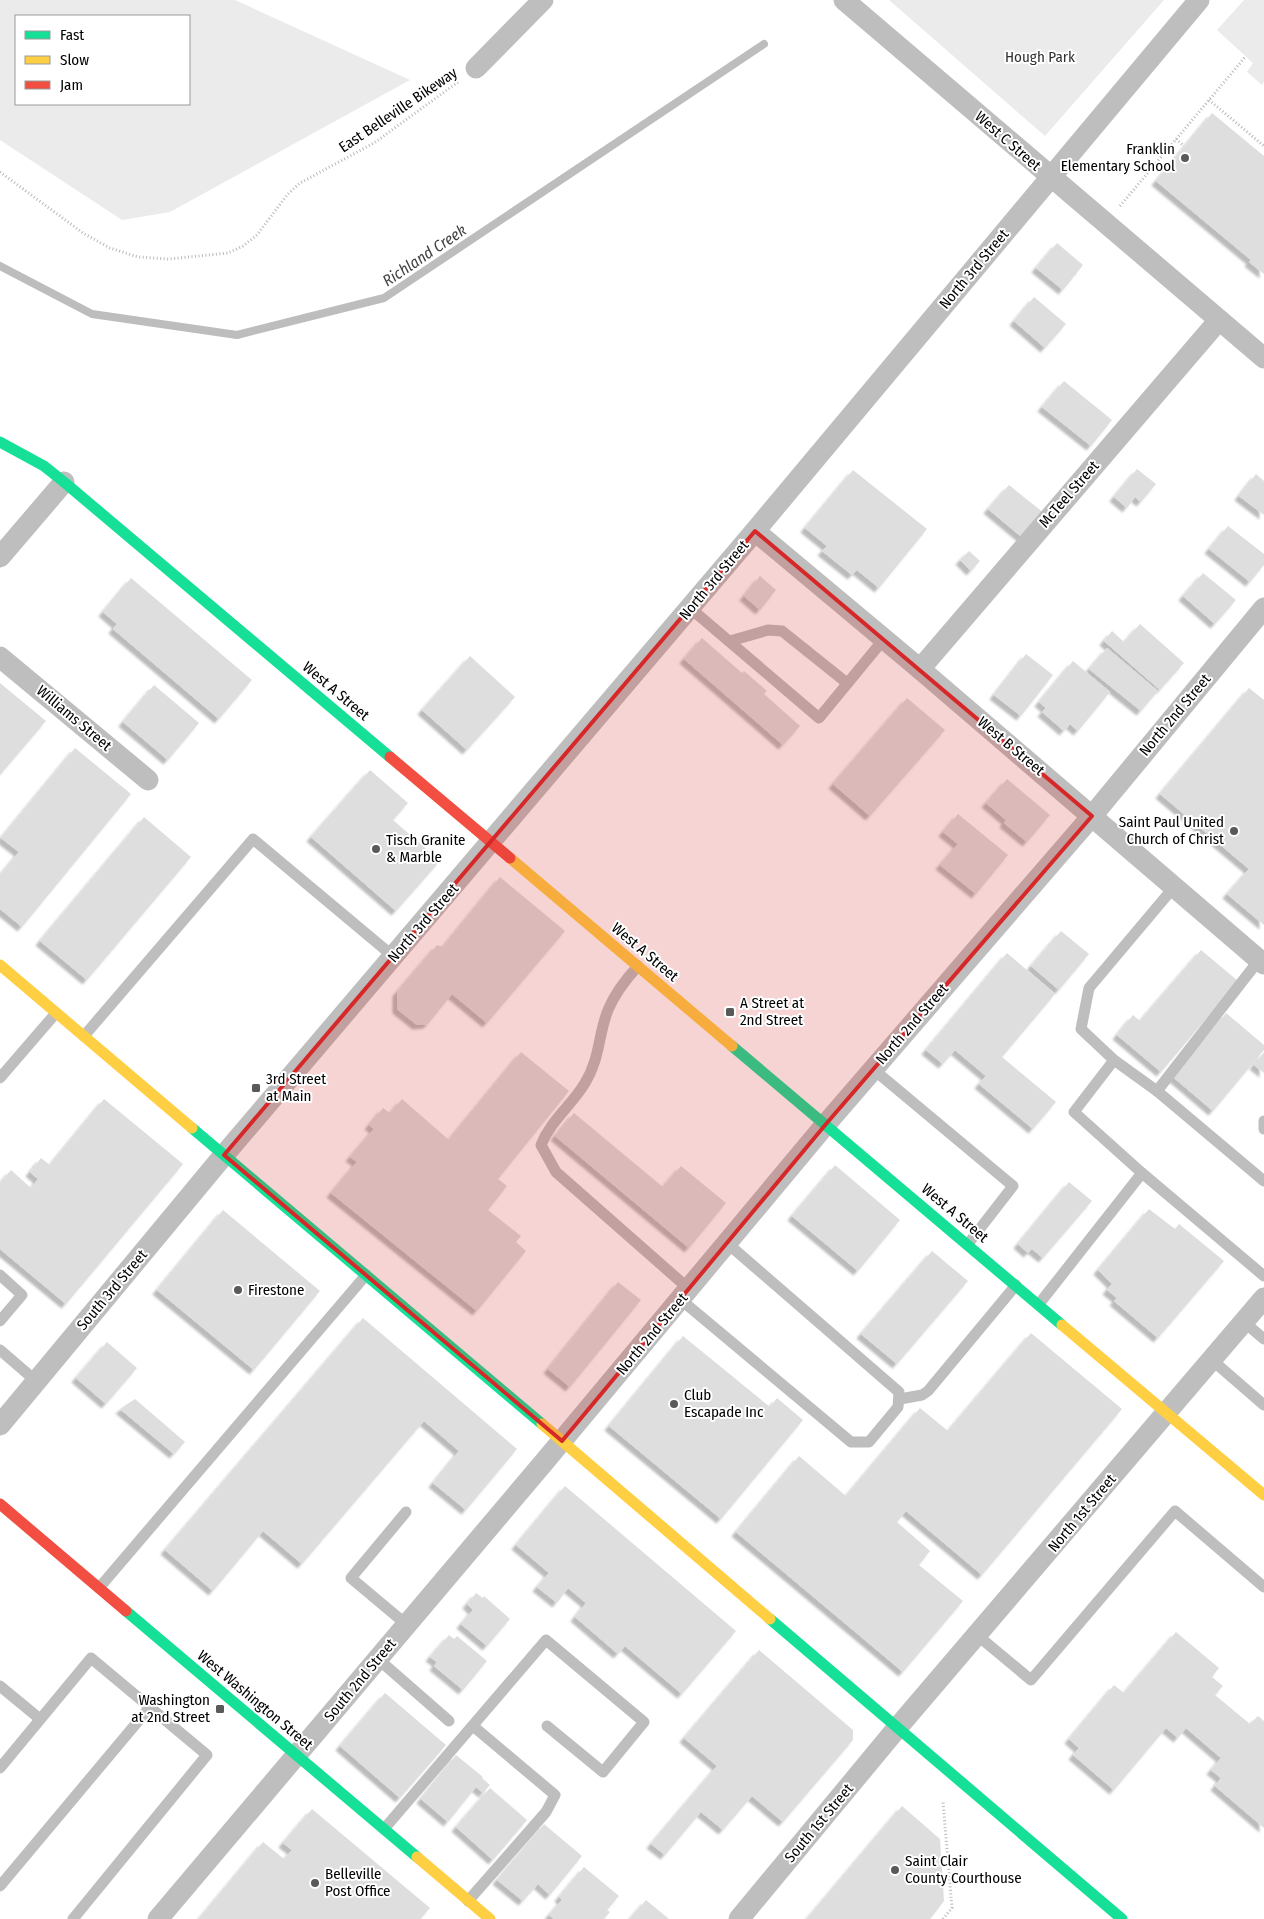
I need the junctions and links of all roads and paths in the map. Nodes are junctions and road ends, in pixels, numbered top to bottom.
1 (543, 0) edge
2 (844, 0) edge
3 (1199, 0) edge
4 (1246, 56) dead end
5 (476, 68) joint
6 (1209, 100) junction
7 (1176, 139) junction
8 (1184, 146) dead end
9 (1264, 146) edge
10 (0, 172) edge
11 (1050, 178) junction
12 (1120, 206) dead end
13 (1219, 320) junction
14 (1264, 358) edge
15 (0, 442) edge
16 (64, 482) junction
17 (755, 531) junction
18 (0, 557) edge
19 (690, 608) junction
20 (1261, 618) edge
21 (884, 639) junction
22 (730, 641) junction
23 (0, 657) edge
24 (920, 669) junction
25 (847, 683) junction
26 (148, 780) dead end
27 (1092, 816) junction
28 (493, 842) junction
29 (1174, 887) junction
30 (394, 957) junction
31 (1262, 962) edge
32 (0, 965) edge
33 (638, 965) junction
34 (56, 1013) junction
35 (84, 1036) junction
36 (1114, 1060) junction
37 (873, 1070) junction
38 (0, 1078) edge
39 (1157, 1091) junction
40 (1264, 1120) edge
41 (826, 1124) junction
42 (1264, 1129) edge
43 (224, 1156) junction
44 (1142, 1173) junction
45 (1264, 1181) edge
46 (727, 1243) junction
47 (968, 1244) junction
48 (0, 1275) edge
49 (366, 1275) junction
50 (1264, 1276) edge
51 (1016, 1285) junction
52 (685, 1294) junction
53 (1264, 1298) edge
54 (1038, 1304) junction
55 (0, 1321) edge
56 (1244, 1322) junction
57 (1264, 1339) edge
58 (0, 1350) edge
59 (1212, 1360) junction
60 (36, 1381) junction
61 (900, 1399) junction
62 (1264, 1405) edge
63 (1168, 1413) junction
64 (0, 1424) edge
65 (562, 1441) junction
66 (1264, 1495) edge
67 (0, 1504) edge
68 (406, 1512) dead end
69 (1264, 1587) edge
70 (99, 1588) junction
71 (407, 1624) junction
72 (977, 1635) junction
73 (378, 1659) junction
74 (0, 1686) edge
75 (150, 1707) junction
76 (40, 1719) junction
77 (449, 1721) dead end
78 (472, 1726) junction
79 (547, 1726) dead end
80 (898, 1727) junction
81 (297, 1756) junction
82 (0, 1768) edge
83 (943, 1799) dead end
84 (384, 1829) junction
85 (0, 1886) edge
86 (468, 1900) junction
87 (945, 1918) edge
88 (73, 1919) edge
89 (158, 1919) edge
90 (490, 1919) edge
91 (739, 1919) edge
92 (1122, 1919) edge

1 - 5 street
2 - 11 street, West C Street
3 - 11 street, North 3rd Street
4 - 6 path
5 - 10 path, East Belleville Bikeway
6 - 7 path
6 - 9 path
7 - 8 path
7 - 12 path
11 - 13 street, West C Street
11 - 17 street, North 3rd Street
13 - 14 street, West C Street
13 - 24 street, McTeel Street
15 - 16 main road, West A Street
16 - 18 street
16 - 28 main road, West A Street
17 - 19 street, North 3rd Street
17 - 21 street, West B Street
19 - 22 lane
19 - 28 street, North 3rd Street
20 - 27 street, North 2nd Street
21 - 24 street, West B Street
21 - 25 lane
22 - 25 lane
22 - 25 lane
23 - 26 street, Williams Street
24 - 27 street, West B Street
27 - 29 street, West B Street
27 - 37 street, North 2nd Street
28 - 30 street, North 3rd Street
28 - 33 main road, West A Street
29 - 31 street, West B Street
29 - 36 lane
30 - 35 lane
30 - 43 street, North 3rd Street
31 - 39 lane
32 - 34 main road
33 - 41 main road, West A Street
33 - 52 lane
34 - 35 main road
34 - 38 lane
35 - 43 main road
36 - 39 lane
36 - 44 lane
37 - 41 street, North 2nd Street
37 - 47 lane
39 - 45 lane
40 - 42 lane
41 - 46 street, North 2nd Street
41 - 47 main road, West A Street
43 - 49 main road
43 - 60 street, South 3rd Street
44 - 50 lane
44 - 54 lane
46 - 52 street, North 2nd Street
46 - 61 lane
47 - 51 main road, West A Street
48 - 55 lane
49 - 65 main road
49 - 70 lane
51 - 54 main road, West A Street
51 - 61 lane
52 - 61 lane
52 - 65 street, North 2nd Street
53 - 56 street, North 1st Street
54 - 63 main road, West A Street
56 - 57 lane
56 - 59 street, North 1st Street
58 - 60 lane
59 - 62 lane
59 - 63 street, North 1st Street
60 - 64 street, South 3rd Street
63 - 66 main road, West A Street
63 - 72 street, North 1st Street
65 - 71 street, South 2nd Street
65 - 80 main road
67 - 70 main road, West Washington Street
68 - 71 lane
69 - 72 lane
70 - 81 main road, West Washington Street
71 - 73 street, South 2nd Street
72 - 80 street, North 1st Street
73 - 77 lane
73 - 81 street, South 2nd Street
74 - 76 lane
75 - 76 lane
75 - 85 lane
75 - 88 lane
76 - 82 lane
78 - 79 lane
78 - 84 lane
78 - 86 lane
80 - 91 street, South 1st Street
80 - 92 main road
81 - 84 main road, West Washington Street
81 - 89 street, South 2nd Street
83 - 87 path
84 - 86 main road, West Washington Street
86 - 90 main road, West Washington Street

